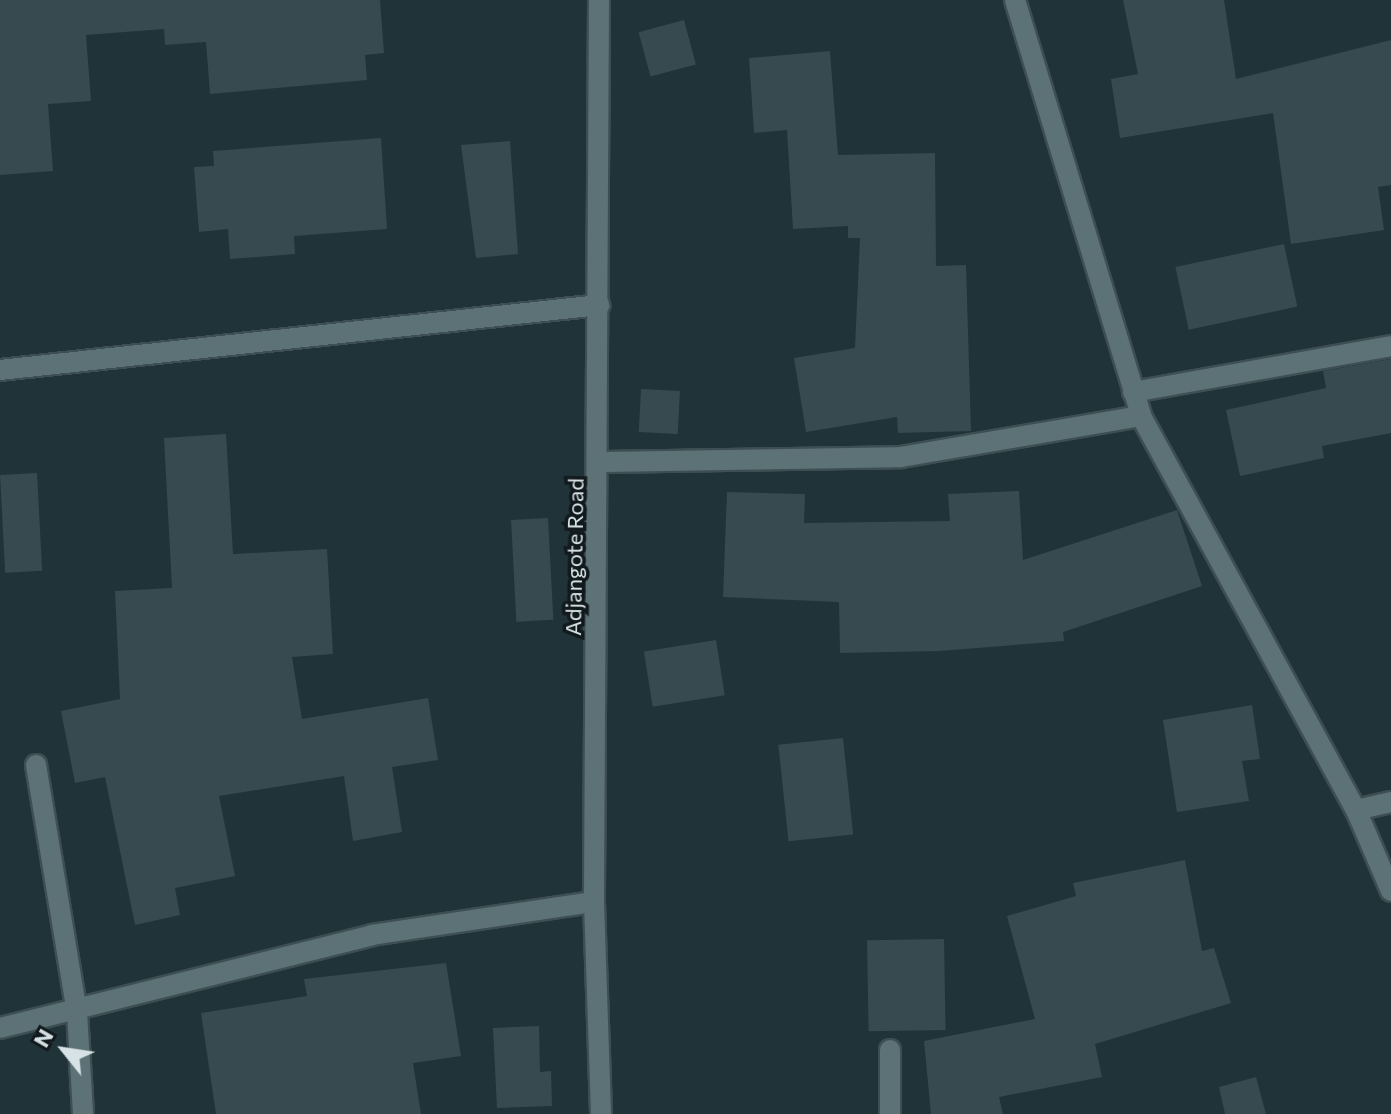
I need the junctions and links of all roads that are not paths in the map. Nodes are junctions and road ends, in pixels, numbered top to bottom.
1 (599, 0) edge
2 (1015, 0) edge
3 (599, 305) junction
4 (1391, 346) edge
5 (0, 370) edge
6 (1133, 392) junction
7 (1141, 416) junction
8 (599, 462) junction
9 (36, 765) dead end
10 (1391, 802) edge
11 (1356, 810) junction
12 (1391, 891) edge
13 (594, 902) junction
14 (77, 1012) junction
15 (0, 1028) edge
16 (890, 1050) dead end
17 (83, 1114) edge
18 (601, 1114) edge
19 (890, 1114) edge

1 - 3 street, Adjangote Road
2 - 6 street
3 - 5 street
3 - 8 street, Adjangote Road
4 - 6 street
6 - 7 street
7 - 8 street
7 - 11 street
8 - 13 street, Adjangote Road
9 - 14 street
10 - 11 street
11 - 12 street
13 - 14 street
13 - 18 street, Adjangote Road
14 - 15 street
14 - 17 street
16 - 19 street

